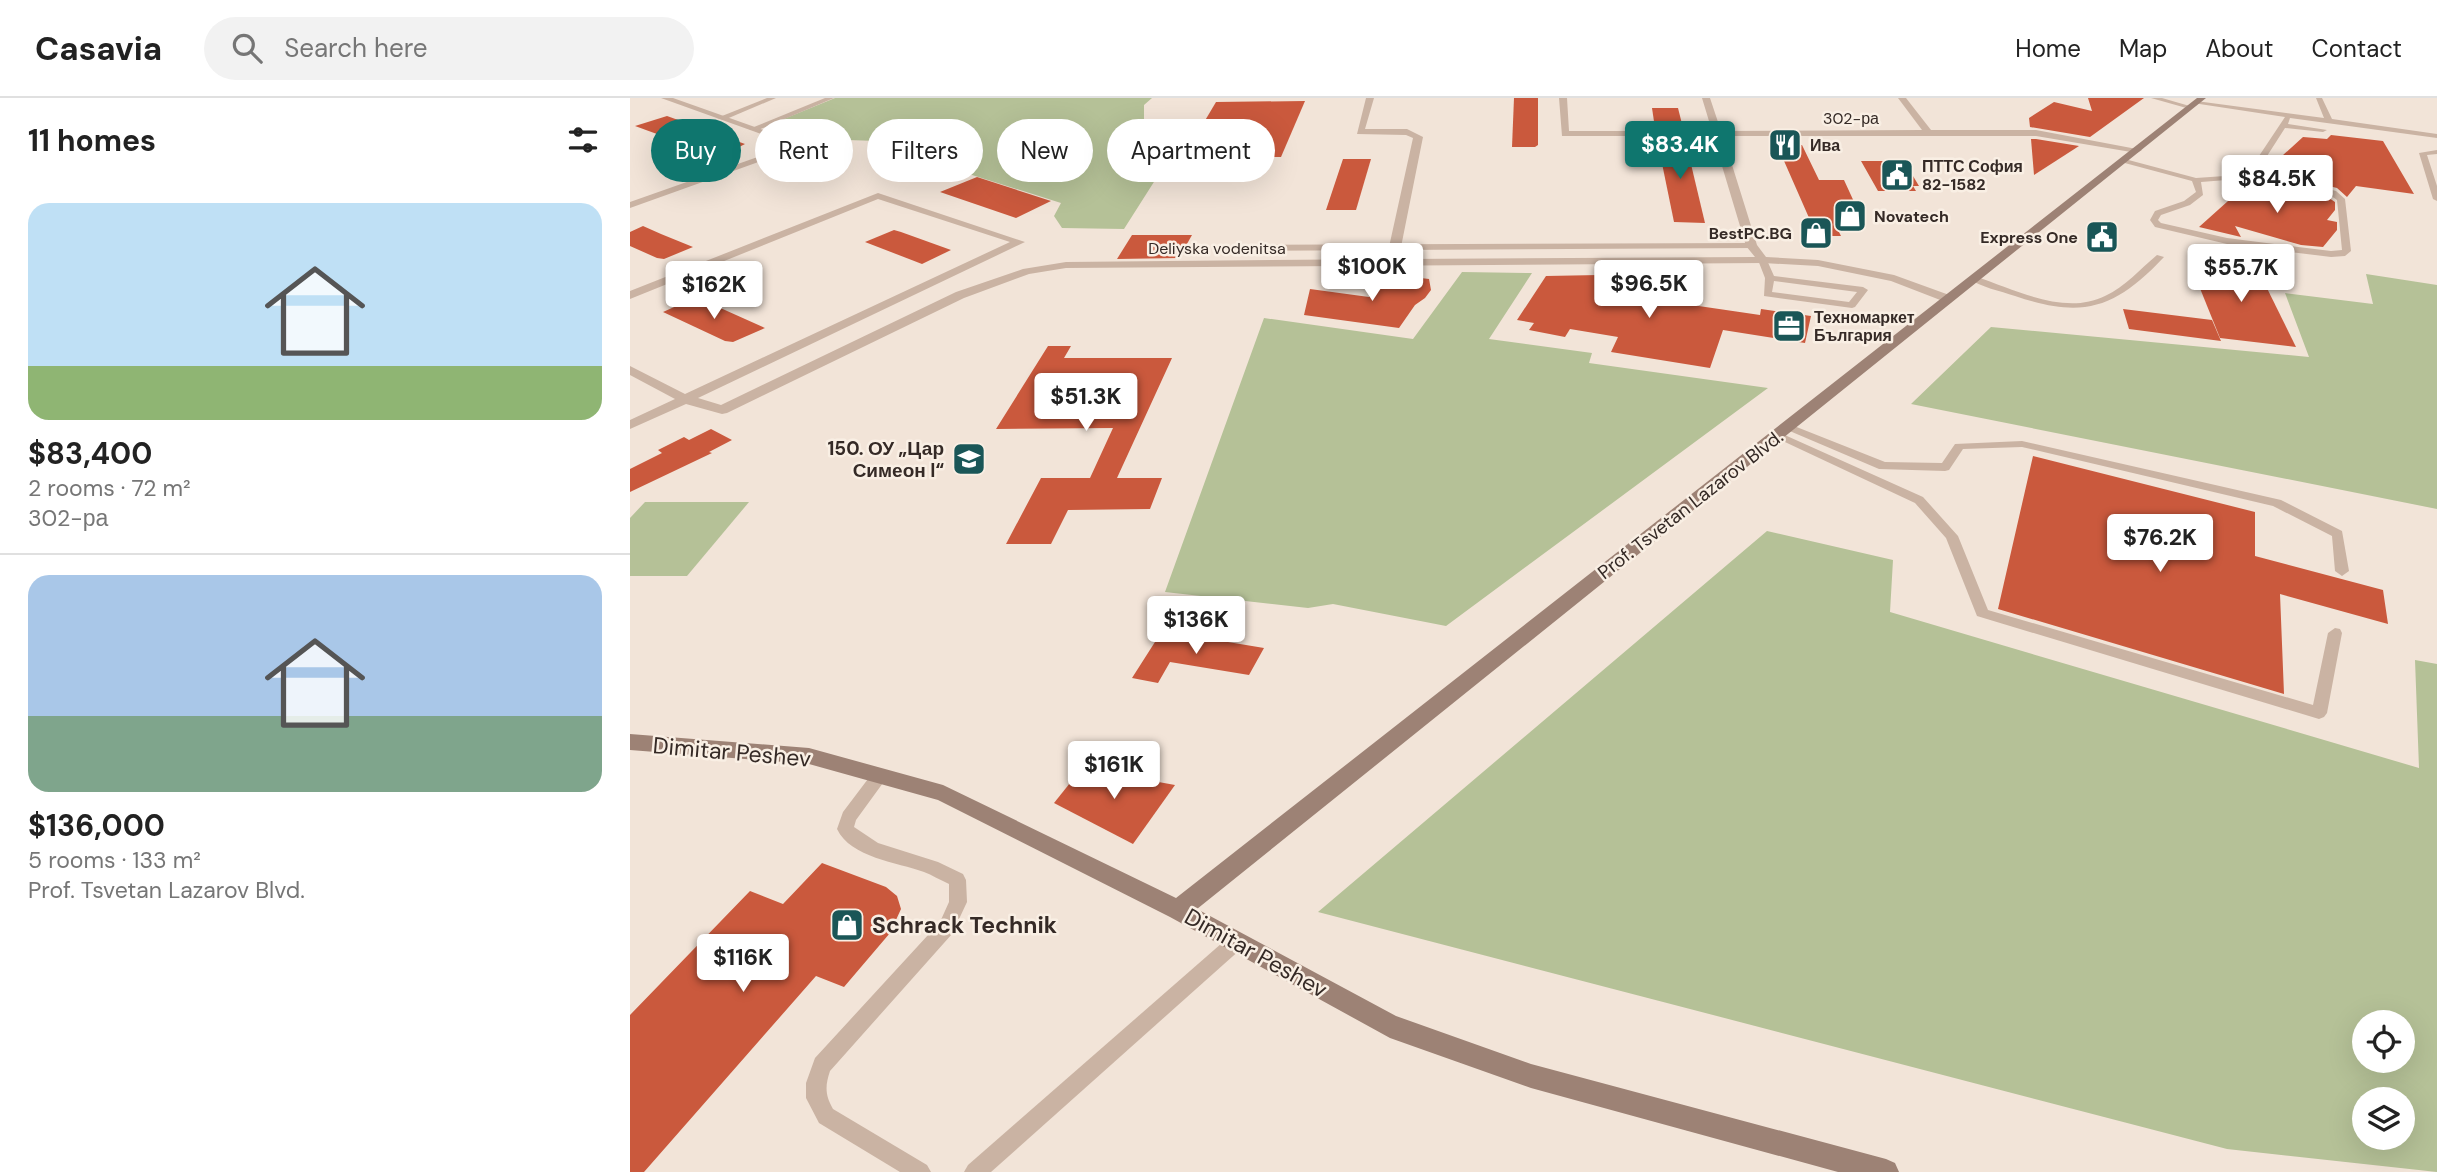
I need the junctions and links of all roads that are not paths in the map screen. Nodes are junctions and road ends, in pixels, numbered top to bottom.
1 (773, 98) edge
2 (831, 98) edge
3 (1370, 98) edge
4 (1563, 98) edge
5 (1706, 98) edge
6 (1902, 98) edge
7 (2154, 98) edge
8 (2319, 98) edge
9 (674, 99) edge
10 (2196, 103) edge
11 (2289, 116) junction
12 (721, 118) junction
13 (2329, 121) junction
14 (2282, 125) junction
15 (753, 129) junction
16 (1928, 133) junction
17 (1717, 134) junction
18 (2366, 134) dead end
19 (2437, 136) edge
20 (2137, 150) junction
21 (2437, 152) edge
22 (2124, 160) junction
23 (2257, 165) dead end
24 (2196, 180) junction
25 (2437, 199) edge
26 (630, 205) edge
27 (1752, 246) junction
28 (1395, 247) junction
29 (1225, 248) dead end
30 (2160, 257) dead end
31 (1763, 260) junction
32 (1399, 264) junction
33 (1770, 278) junction
34 (1974, 279) junction
35 (630, 295) edge
36 (1948, 299) junction
37 (630, 370) edge
38 (685, 399) junction
39 (630, 425) edge
40 (1783, 431) junction
41 (2342, 571) dead end
42 (2335, 633) dead end
43 (630, 742) edge
44 (880, 776) junction
45 (1178, 910) junction
46 (1236, 942) junction
47 (920, 1172) edge
48 (975, 1172) edge
49 (1886, 1172) edge

1 - 12 lane
2 - 15 lane
3 - 28 street
4 - 17 street, 302-ра
5 - 17 street
6 - 16 street
7 - 10 lane
8 - 13 lane
9 - 12 street
10 - 11 lane
10 - 20 main road, Prof. Tsvetan Lazarov Blvd.
11 - 13 lane
11 - 14 lane
12 - 15 street
13 - 19 lane
14 - 18 lane
14 - 23 lane
15 - 26 street
16 - 17 street, 302-ра
16 - 20 street, 302-ра
17 - 27 street
20 - 22 main road, Prof. Tsvetan Lazarov Blvd.
21 - 25 lane
22 - 24 lane
22 - 34 main road, Prof. Tsvetan Lazarov Blvd.
24 - 24 lane
27 - 28 lane
27 - 31 street
28 - 29 lane
28 - 32 street
30 - 34 lane
31 - 32 street, Deliyska vodenitsa
31 - 33 lane
31 - 36 street, Deliyska vodenitsa
32 - 38 street, Deliyska vodenitsa
33 - 33 lane
34 - 36 main road, Prof. Tsvetan Lazarov Blvd.
35 - 38 street
36 - 40 main road, Prof. Tsvetan Lazarov Blvd.
37 - 38 street
38 - 39 street
40 - 41 lane
40 - 42 lane
40 - 45 main road, Prof. Tsvetan Lazarov Blvd.
43 - 44 main road, Dimitar Peshev
44 - 45 main road, Dimitar Peshev
44 - 47 lane
45 - 46 main road, Dimitar Peshev
46 - 48 lane
46 - 49 main road, Dimitar Peshev

